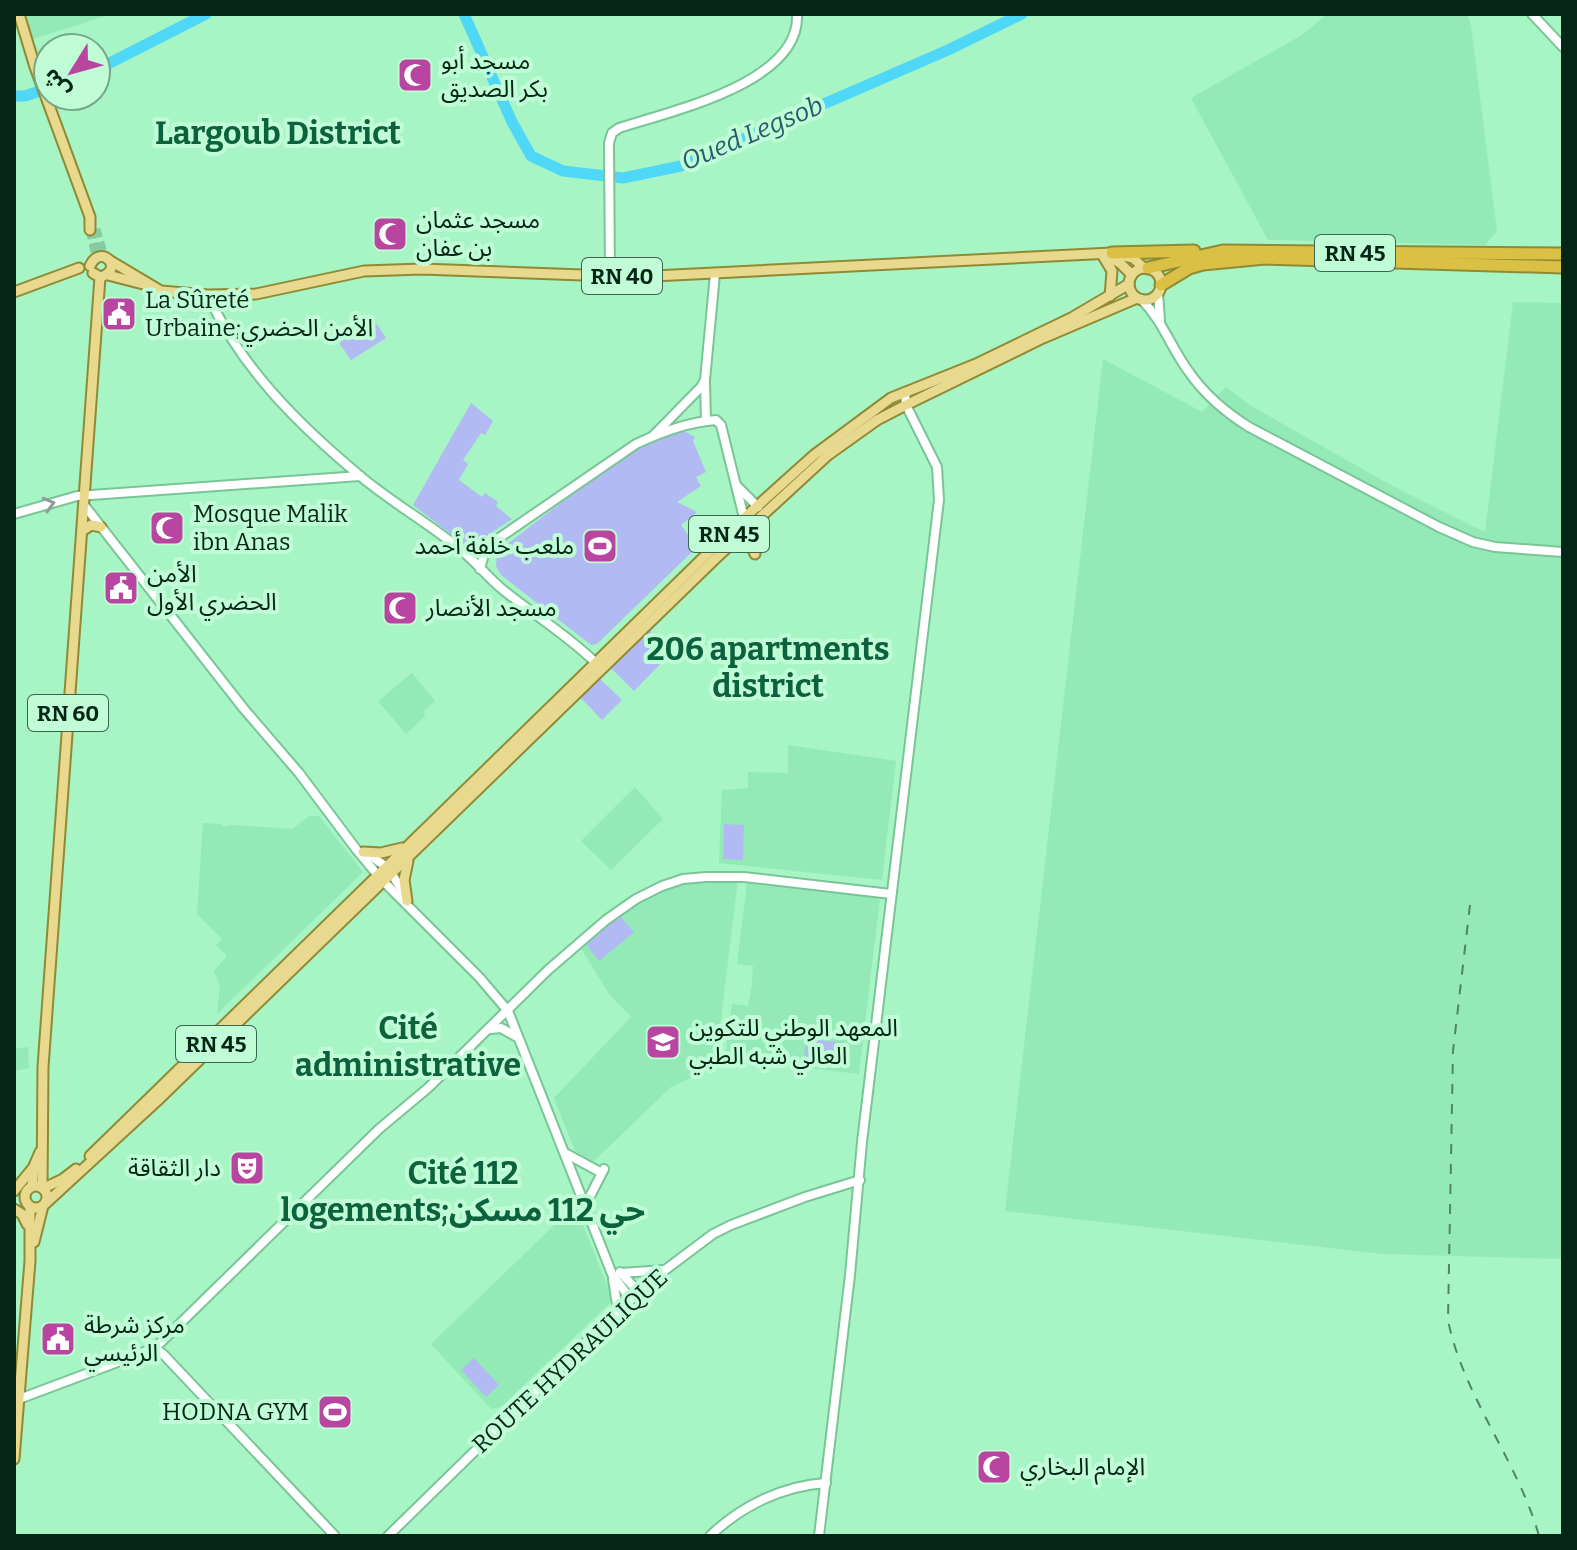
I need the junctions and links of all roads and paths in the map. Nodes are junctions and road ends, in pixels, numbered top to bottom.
1 (19, 14) edge
2 (797, 14) edge
3 (1532, 14) edge
4 (1563, 47) edge
5 (92, 227) tunnel mouth
6 (1223, 251) junction
7 (1104, 255) junction
8 (1563, 257) edge
9 (96, 265) junction
10 (1146, 268) junction
11 (67, 274) junction
12 (715, 274) junction
13 (610, 276) junction
14 (1131, 279) junction
15 (150, 286) junction
16 (1159, 289) junction
17 (14, 292) edge
18 (208, 295) junction
19 (1110, 296) junction
20 (1139, 298) junction
21 (1160, 321) junction
22 (705, 380) junction
23 (905, 392) junction
24 (906, 405) junction
25 (706, 421) junction
26 (652, 437) junction
27 (360, 476) junction
28 (735, 485) junction
29 (84, 500) junction
30 (758, 507) junction
31 (14, 514) edge
32 (743, 519) junction
33 (101, 527) junction
34 (82, 531) junction
35 (747, 531) junction
36 (486, 547) junction
37 (1563, 552) edge
38 (755, 554) dead end
39 (468, 556) junction
40 (480, 569) junction
41 (599, 667) junction
42 (360, 850) junction
43 (408, 852) junction
44 (390, 870) junction
45 (381, 878) junction
46 (891, 894) junction
47 (409, 905) junction
48 (282, 974) junction
49 (508, 1011) junction
50 (486, 1032) junction
51 (519, 1038) junction
52 (565, 1153) junction
53 (38, 1164) junction
54 (82, 1164) junction
55 (860, 1180) junction
56 (67, 1186) junction
57 (37, 1188) junction
58 (14, 1192) edge
59 (44, 1205) junction
60 (30, 1207) junction
61 (585, 1207) junction
62 (14, 1209) edge
63 (34, 1228) junction
64 (665, 1270) junction
65 (614, 1271) junction
66 (634, 1296) junction
67 (618, 1311) junction
68 (155, 1348) junction
69 (19, 1399) junction
70 (14, 1459) edge
71 (826, 1483) junction
72 (335, 1536) edge
73 (388, 1536) edge
74 (710, 1536) edge
75 (819, 1536) edge

1 - 5 main road
2 - 13 street
3 - 4 street
6 - 7 highway, RN 40
6 - 8 highway, RN 45
6 - 10 highway, RN 45
7 - 10 main road
7 - 12 main road, RN 40
7 - 14 main road
7 - 19 main road
8 - 16 highway, RN 45
9 - 11 main road
9 - 11 main road
9 - 15 main road, RN 40
9 - 15 main road, RN 40
9 - 29 main road, RN 60
10 - 14 main road
10 - 16 main road
11 - 17 main road
12 - 13 main road, RN 40
12 - 22 street
13 - 18 main road, RN 40
14 - 19 main road, RN 45
14 - 20 main road
15 - 18 main road, RN 40
16 - 20 main road
16 - 21 street
18 - 27 street
19 - 23 main road, RN 45
20 - 21 street
20 - 24 main road, RN 45
21 - 37 street
22 - 25 street
22 - 26 street
23 - 24 street
23 - 30 main road, RN 45
24 - 35 main road, RN 45
24 - 46 street
25 - 26 street
25 - 28 street
26 - 36 street
27 - 29 street
27 - 39 street
28 - 30 street
28 - 32 street
31 -> 29 street
29 - 33 street
29 - 34 main road, RN 60
30 - 32 main road, RN 45
32 - 35 street
32 - 41 main road, RN 45
33 - 34 main road
33 - 42 street
34 - 53 main road, RN 60
35 - 38 main road
35 - 41 main road, RN 45
36 - 39 street
36 - 40 street
39 - 40 street
40 - 41 street
41 - 43 main road, RN 45
42 - 43 main road
42 - 44 street
42 - 45 street
43 - 44 main road, RN 45
43 - 47 main road
44 - 45 main road, RN 45
44 - 47 street
45 - 47 street
45 - 48 main road, RN 45
46 - 49 street
46 - 55 street
47 - 49 street
48 - 54 main road, RN 45
48 - 56 main road, RN 45
49 - 50 street
49 - 51 street
50 - 51 street
50 - 68 street
51 - 52 street
52 - 61 street
52 - 61 street
53 - 54 main road
53 - 57 main road, RN 60
53 - 58 main road
54 - 57 main road, RN 45
55 - 64 street, ROUTE HYDRAULIQUE
55 - 71 street
56 - 59 main road, RN 45
56 - 63 main road
57 - 58 main road, RN 45
57 - 59 main road
57 - 60 main road
59 - 60 main road
59 - 63 main road
60 - 62 main road
60 - 63 main road
61 - 65 street
62 - 63 main road
63 - 69 main road
64 - 65 street
64 - 66 street, ROUTE HYDRAULIQUE
65 - 66 street
65 - 67 street
66 - 67 street, ROUTE HYDRAULIQUE
67 - 73 street, ROUTE HYDRAULIQUE
68 - 69 street
68 - 72 street
69 - 70 main road
71 - 74 street
71 - 75 street

